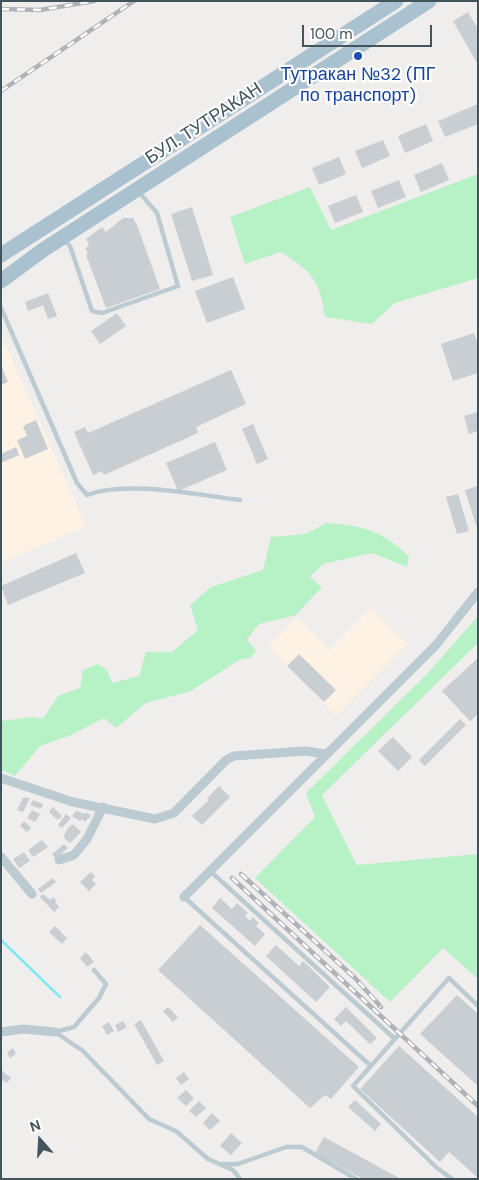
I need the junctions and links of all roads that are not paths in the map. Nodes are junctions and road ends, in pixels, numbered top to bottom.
1 (396, 1) edge
2 (429, 1) edge
3 (138, 190) junction
4 (62, 238) junction
5 (1, 256) edge
6 (1, 281) edge
7 (1, 308) edge
8 (240, 500) dead end
9 (478, 592) edge
10 (326, 754) junction
11 (1, 778) edge
12 (103, 807) junction
13 (1, 857) edge
14 (59, 860) dead end
15 (209, 870) junction
16 (32, 894) dead end
17 (184, 897) joint
18 (94, 970) dead end
19 (478, 1006) edge
20 (1, 1032) edge
21 (56, 1032) junction
22 (395, 1039) junction
23 (371, 1066) junction
24 (222, 1164) junction
25 (240, 1179) edge
26 (356, 1179) edge
27 (452, 1179) edge

1 - 5 main road, БУЛ. ТУТРАКАН
2 - 3 main road, БУЛ. ТУТРАКАН
3 - 4 main road, БУЛ. ТУТРАКАН
3 - 4 lane
4 - 6 main road, БУЛ. ТУТРАКАН
7 - 8 lane
9 - 10 street
10 - 12 street
10 - 15 street
11 - 12 street
12 - 14 street
13 - 16 street
15 - 17 street
15 - 22 lane
17 - 23 lane
18 - 21 lane
19 - 22 lane
20 - 21 street
21 - 24 lane
22 - 23 lane
23 - 27 lane
24 - 25 lane
24 - 26 lane

